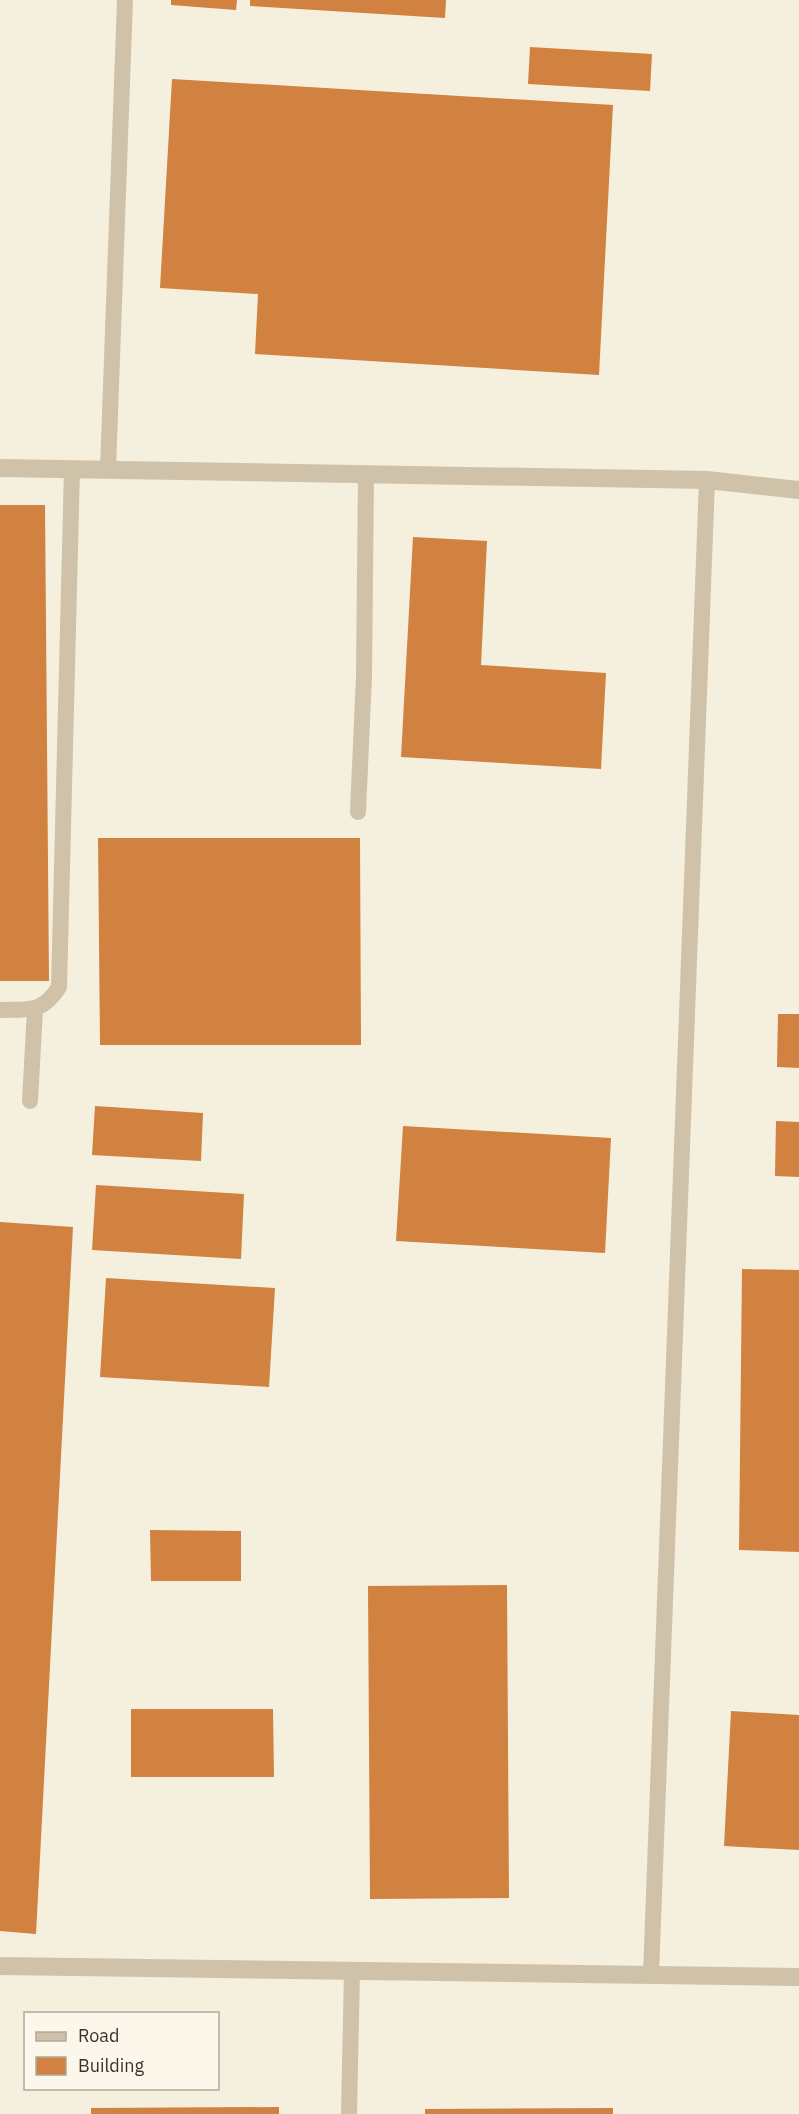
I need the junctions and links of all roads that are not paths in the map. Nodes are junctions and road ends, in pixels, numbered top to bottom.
1 (125, 0) edge
2 (0, 468) edge
3 (72, 469) junction
4 (108, 469) junction
5 (366, 474) junction
6 (707, 480) junction
7 (799, 490) edge
8 (358, 812) dead end
9 (35, 1009) junction
10 (0, 1010) edge
11 (30, 1101) dead end
12 (0, 1966) edge
13 (352, 1970) junction
14 (651, 1974) junction
15 (799, 1977) edge
16 (349, 2114) edge

1 - 4 lane
2 - 3 street
3 - 4 street
3 - 9 lane
4 - 5 street
5 - 6 street
5 - 8 lane
6 - 7 street
6 - 14 lane
9 - 10 lane
9 - 11 lane
12 - 13 street
13 - 14 street
13 - 16 lane
14 - 15 street

